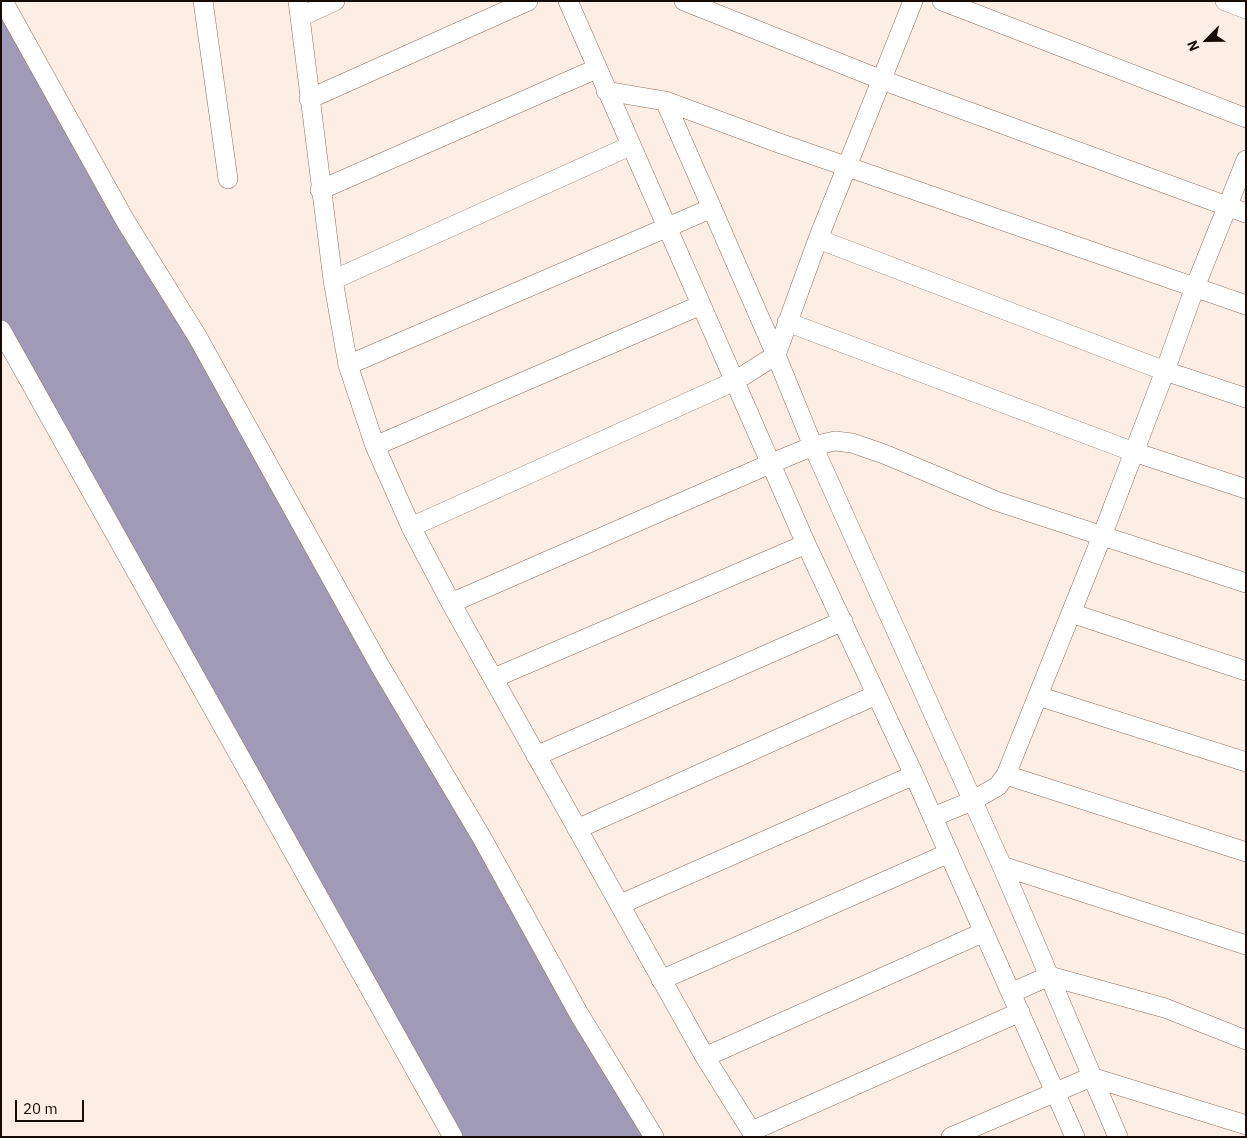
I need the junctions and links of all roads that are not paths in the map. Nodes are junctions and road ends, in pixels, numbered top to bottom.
1 (3, 1) edge
2 (203, 1) edge
3 (335, 1) edge
4 (528, 1) edge
5 (568, 1) edge
6 (684, 1) edge
7 (913, 1) edge
8 (942, 1) edge
9 (1225, 1) edge
10 (1246, 8) edge
11 (299, 9) edge
12 (596, 69) junction
13 (882, 80) junction
14 (606, 91) junction
15 (309, 99) junction
16 (665, 101) junction
17 (1246, 118) edge
18 (630, 146) junction
19 (1246, 160) edge
20 (847, 166) junction
21 (228, 179) dead end
22 (320, 190) junction
23 (1228, 207) junction
24 (712, 208) junction
25 (1246, 213) edge
26 (668, 229) junction
27 (818, 239) junction
28 (333, 280) junction
29 (1194, 287) junction
30 (701, 305) junction
31 (1246, 305) edge
32 (787, 322) junction
33 (1, 330) edge
34 (776, 354) junction
35 (348, 364) junction
36 (1165, 371) junction
37 (735, 380) junction
38 (1246, 398) edge
39 (375, 446) junction
40 (813, 446) junction
41 (1134, 452) junction
42 (772, 463) junction
43 (1246, 489) edge
44 (411, 527) junction
45 (1102, 536) junction
46 (806, 544) junction
47 (1246, 583) edge
48 (451, 603) junction
49 (1071, 612) junction
50 (843, 621) junction
51 (1246, 671) edge
52 (494, 678) junction
53 (876, 695) junction
54 (1038, 696) junction
55 (536, 756) junction
56 (1246, 762) edge
57 (914, 775) junction
58 (1006, 775) junction
59 (972, 801) junction
60 (933, 817) junction
61 (577, 829) junction
62 (1246, 852) edge
63 (949, 853) junction
64 (1002, 866) junction
65 (621, 904) junction
66 (984, 932) junction
67 (1246, 946) edge
68 (1049, 976) junction
69 (662, 980) junction
70 (1011, 993) junction
71 (1020, 1012) junction
72 (1246, 1040) edge
73 (705, 1057) junction
74 (1091, 1077) junction
75 (1055, 1091) junction
76 (1246, 1125) edge
77 (1246, 1129) edge
78 (754, 1134) edge
79 (454, 1137) edge
80 (654, 1137) edge
81 (951, 1137) edge
82 (1075, 1137) edge
83 (1118, 1137) edge
84 (1243, 1137) edge

1 - 80 street
2 - 21 street
3 - 11 street
4 - 15 street
5 - 12 street
6 - 13 street
7 - 13 street
8 - 17 street
9 - 10 street
11 - 15 street
12 - 14 street
12 - 22 street
13 - 20 street
13 - 23 street
14 - 16 street
14 - 18 street
15 - 22 street
16 - 20 street
16 - 24 street
18 - 26 street
18 - 28 street
19 - 23 street
20 - 27 street
20 - 29 street
22 - 28 street
23 - 25 street
23 - 29 street
24 - 26 street
24 - 34 street
26 - 30 street
26 - 35 street
27 - 32 street
27 - 36 street
28 - 35 street
29 - 31 street
29 - 36 street
30 - 37 street
30 - 39 street
32 - 34 street
32 - 41 street
33 - 79 street
34 - 37 street
34 - 40 street
35 - 39 street
36 - 38 street
36 - 41 street
37 - 42 street
37 - 44 street
39 - 44 street
40 - 42 street
40 - 45 street
40 - 59 street
41 - 43 street
41 - 45 street
42 - 46 street
42 - 48 street
44 - 48 street
45 - 47 street
45 - 49 street
46 - 50 street
46 - 52 street
48 - 52 street
49 - 51 street
49 - 54 street
50 - 53 street
50 - 55 street
52 - 55 street
53 - 57 street
53 - 61 street
54 - 56 street
54 - 58 street
55 - 61 street
57 - 60 street
57 - 65 street
58 - 59 street
58 - 62 street
59 - 60 street
59 - 64 street
60 - 63 street
61 - 65 street
63 - 66 street
63 - 69 street
64 - 67 street
64 - 68 street
65 - 69 street
66 - 70 street
66 - 73 street
68 - 70 street
68 - 72 street
68 - 74 street
69 - 73 street
70 - 71 street
71 - 75 street
71 - 78 street
73 - 78 street
74 - 75 street
74 - 76 street
74 - 83 street
75 - 81 street
75 - 82 street
77 - 84 street

